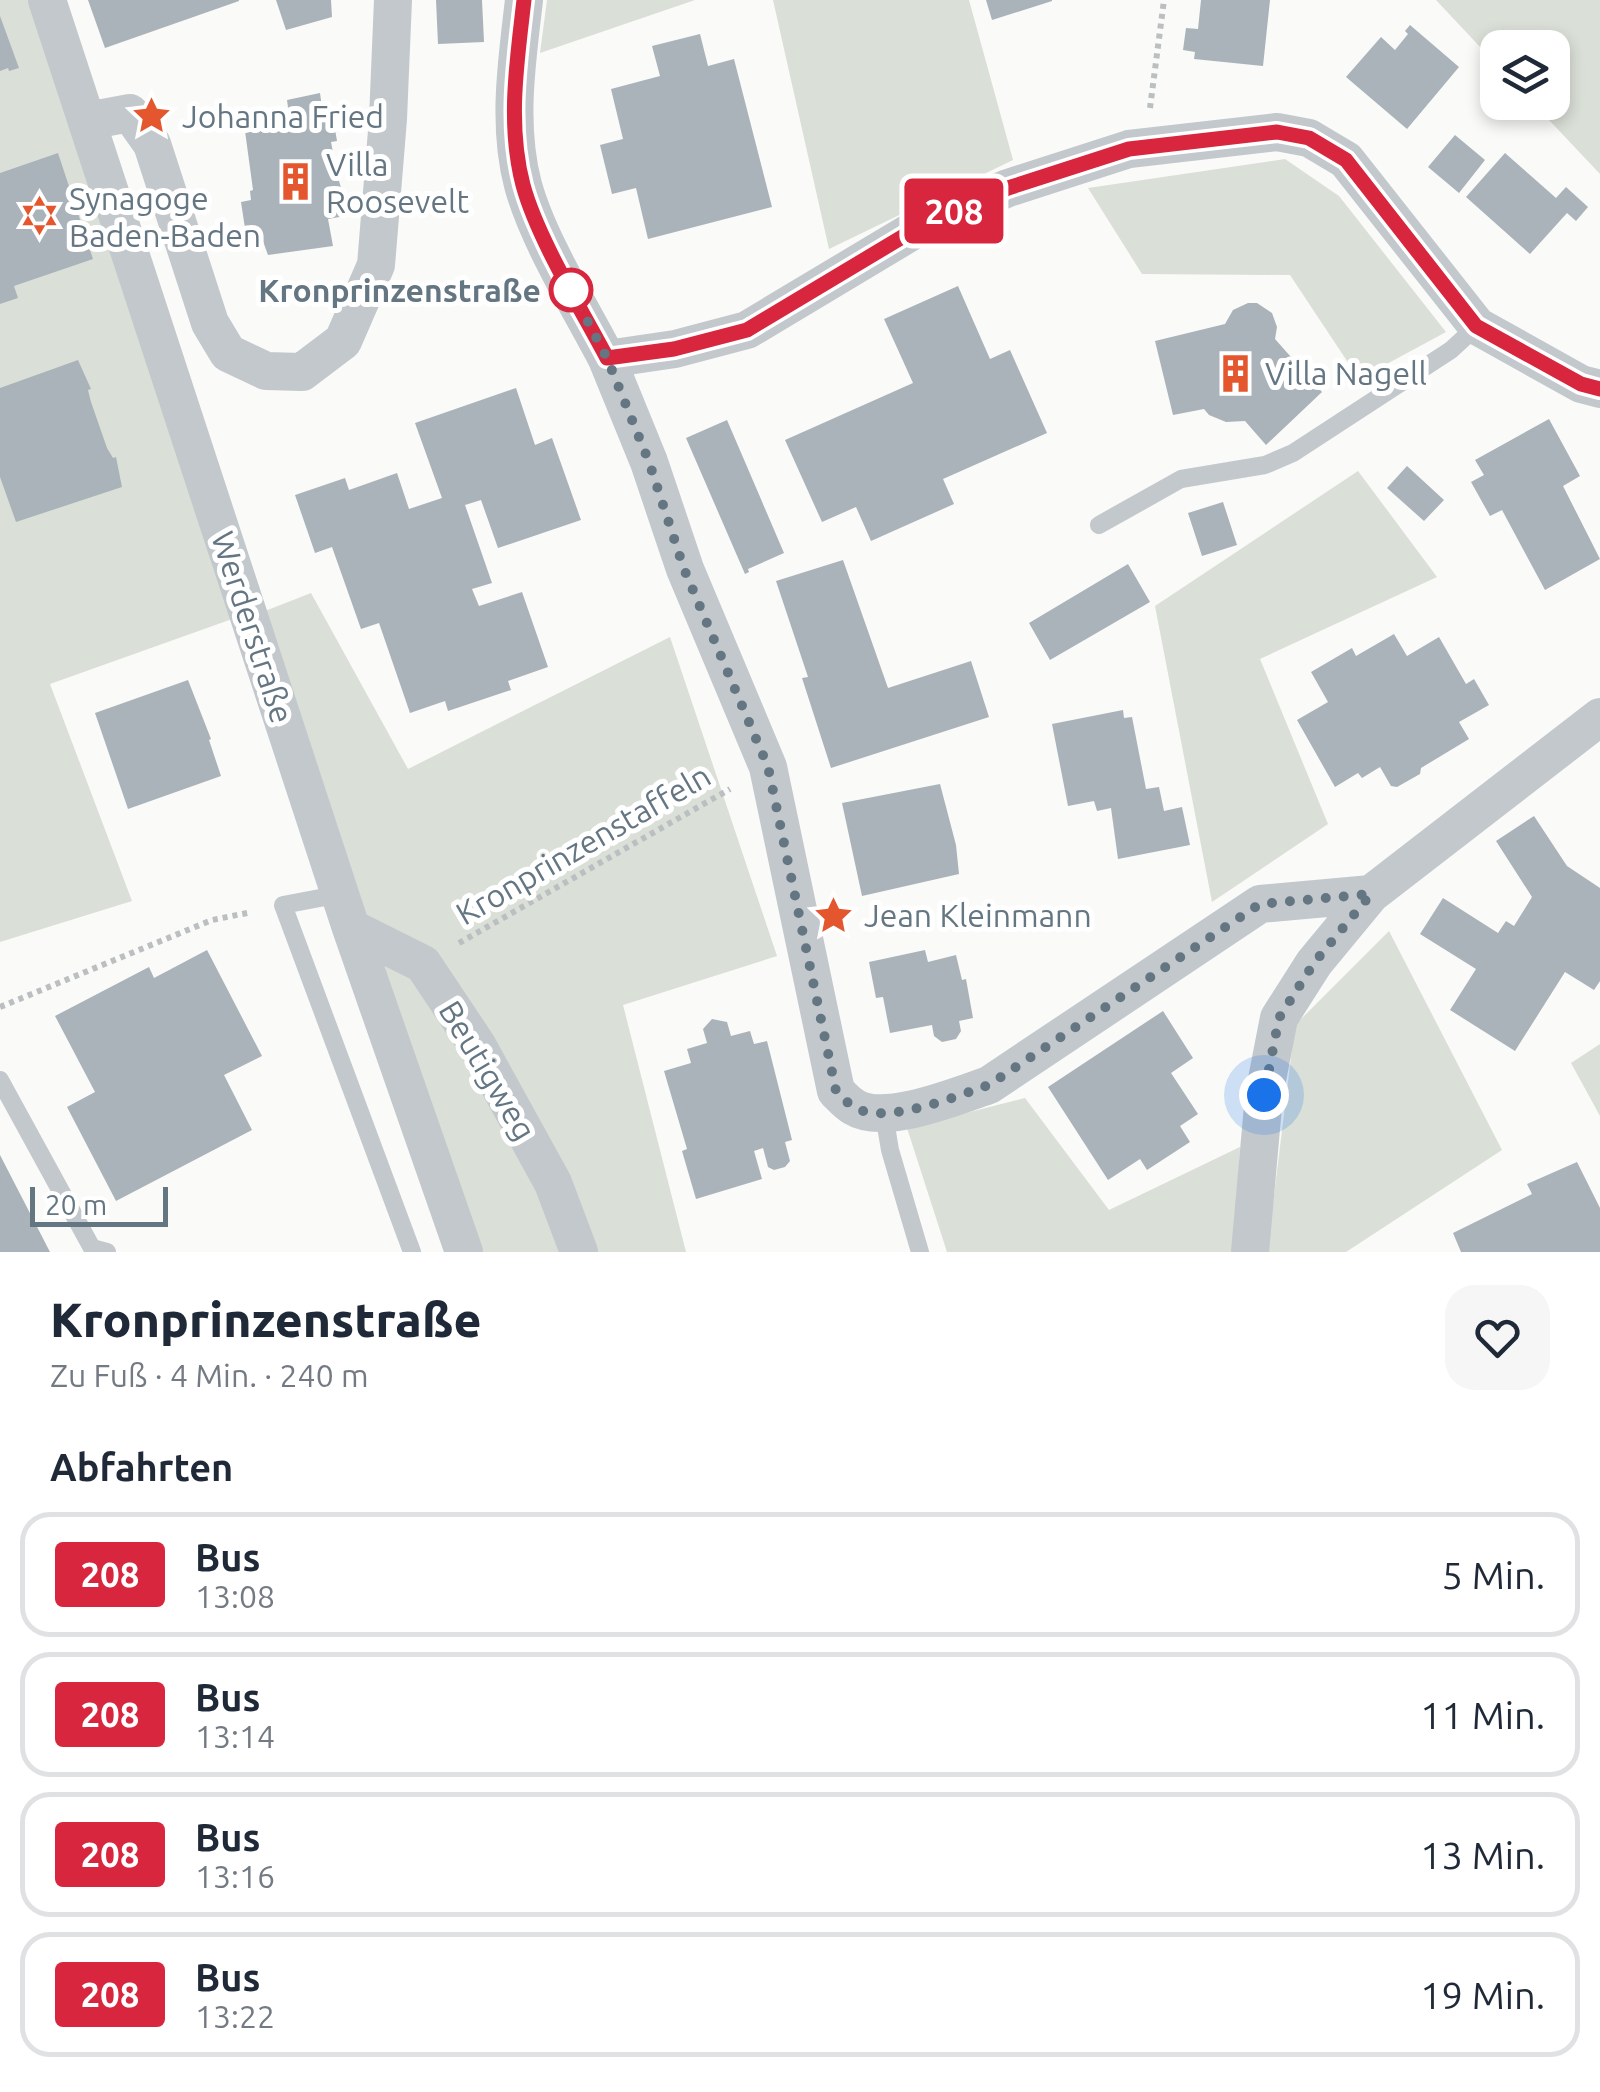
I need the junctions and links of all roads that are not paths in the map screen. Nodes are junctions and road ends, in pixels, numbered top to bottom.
1 (48, 0) edge
2 (393, 0) edge
3 (524, 0) edge
4 (87, 121) junction
5 (1476, 326) junction
6 (607, 358) junction
7 (1600, 390) edge
8 (1099, 525) dead end
9 (1600, 717) edge
10 (1371, 894) junction
11 (346, 911) junction
12 (0, 1080) edge
13 (884, 1114) junction
14 (107, 1252) edge
15 (412, 1252) edge
16 (464, 1252) edge
17 (579, 1252) edge
18 (920, 1252) edge
19 (1250, 1252) edge

1 - 4 street, Werderstraße
2 - 4 street
3 - 6 street
4 - 11 street, Werderstraße
5 - 6 street
5 - 7 street
5 - 8 lane
6 - 13 street
9 - 10 street
10 - 13 street
10 - 19 street
11 - 15 lane
11 - 16 street, Werderstraße
11 - 17 street, Beutigweg
12 - 14 lane
13 - 18 lane

